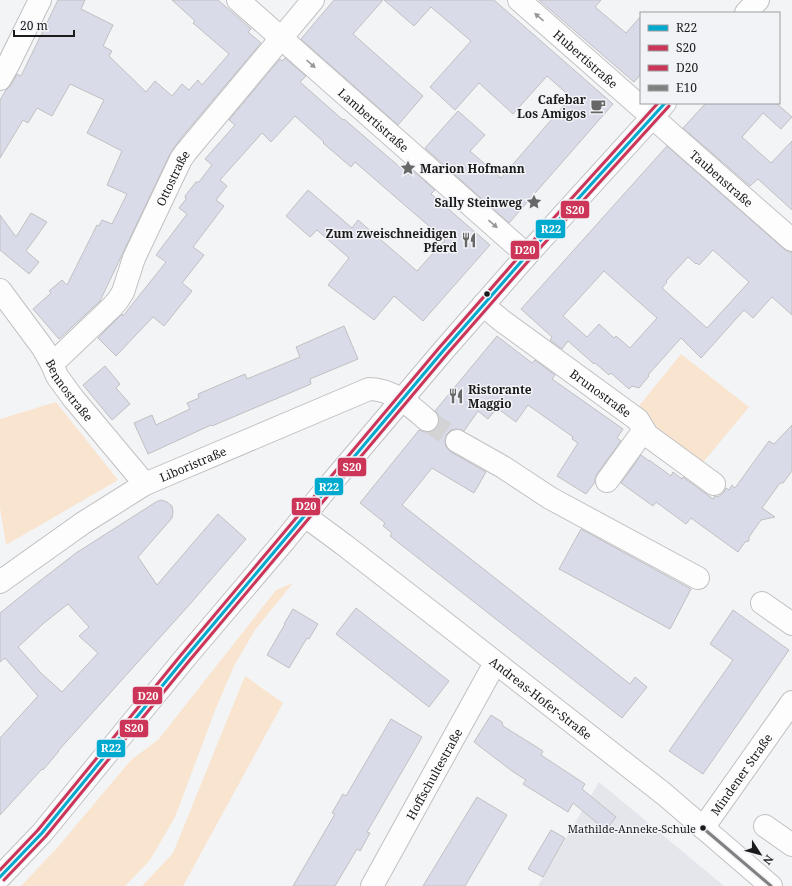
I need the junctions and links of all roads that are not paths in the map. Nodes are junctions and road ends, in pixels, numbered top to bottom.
1 (40, 0) edge
2 (238, 0) edge
3 (313, 0) edge
4 (519, 0) edge
5 (758, 0) edge
6 (747, 12) edge
7 (282, 38) junction
8 (0, 79) edge
9 (640, 96) edge
10 (658, 110) edge
11 (792, 240) edge
12 (527, 254) junction
13 (0, 290) edge
14 (483, 305) junction
15 (52, 364) junction
16 (403, 400) junction
17 (427, 420) tunnel mouth
18 (644, 430) junction
19 (457, 441) tunnel mouth
20 (607, 481) dead end
21 (145, 484) junction
22 (714, 484) dead end
23 (305, 516) junction
24 (698, 578) dead end
25 (0, 582) edge
26 (762, 603) dead end
27 (792, 624) edge
28 (495, 662) junction
29 (792, 702) edge
30 (785, 726) edge
31 (765, 826) dead end
32 (703, 828) junction
33 (792, 845) edge
34 (0, 877) edge
35 (372, 886) edge
36 (772, 886) edge

1 - 8 street
2 - 7 street, Lambertistraße
3 - 7 street, Ottostraße
9 -> 4 street, Hubertistraße
5 - 6 street
7 -> 12 street, Lambertistraße
7 - 15 street, Ottostraße
10 - 11 street, Taubenstraße
10 - 12 street
12 - 14 street
13 - 15 street, Bennostraße
14 - 16 street
14 - 18 street, Brunostraße
15 - 21 street, Bennostraße
16 - 17 street, Liboristraße
16 - 21 street, Liboristraße
16 - 23 street
18 - 20 street
18 - 22 street, Brunostraße
19 - 24 street
21 - 25 street, Liboristraße
23 - 28 street, Andreas-Hofer-Straße
23 - 34 street
26 - 27 street
28 - 32 street, Andreas-Hofer-Straße
28 - 35 street, Hoffschultestraße
29 - 30 street, Mindener Straße
30 - 32 street, Mindener Straße
31 - 33 street
32 - 36 street, Andreas-Hofer-Straße

